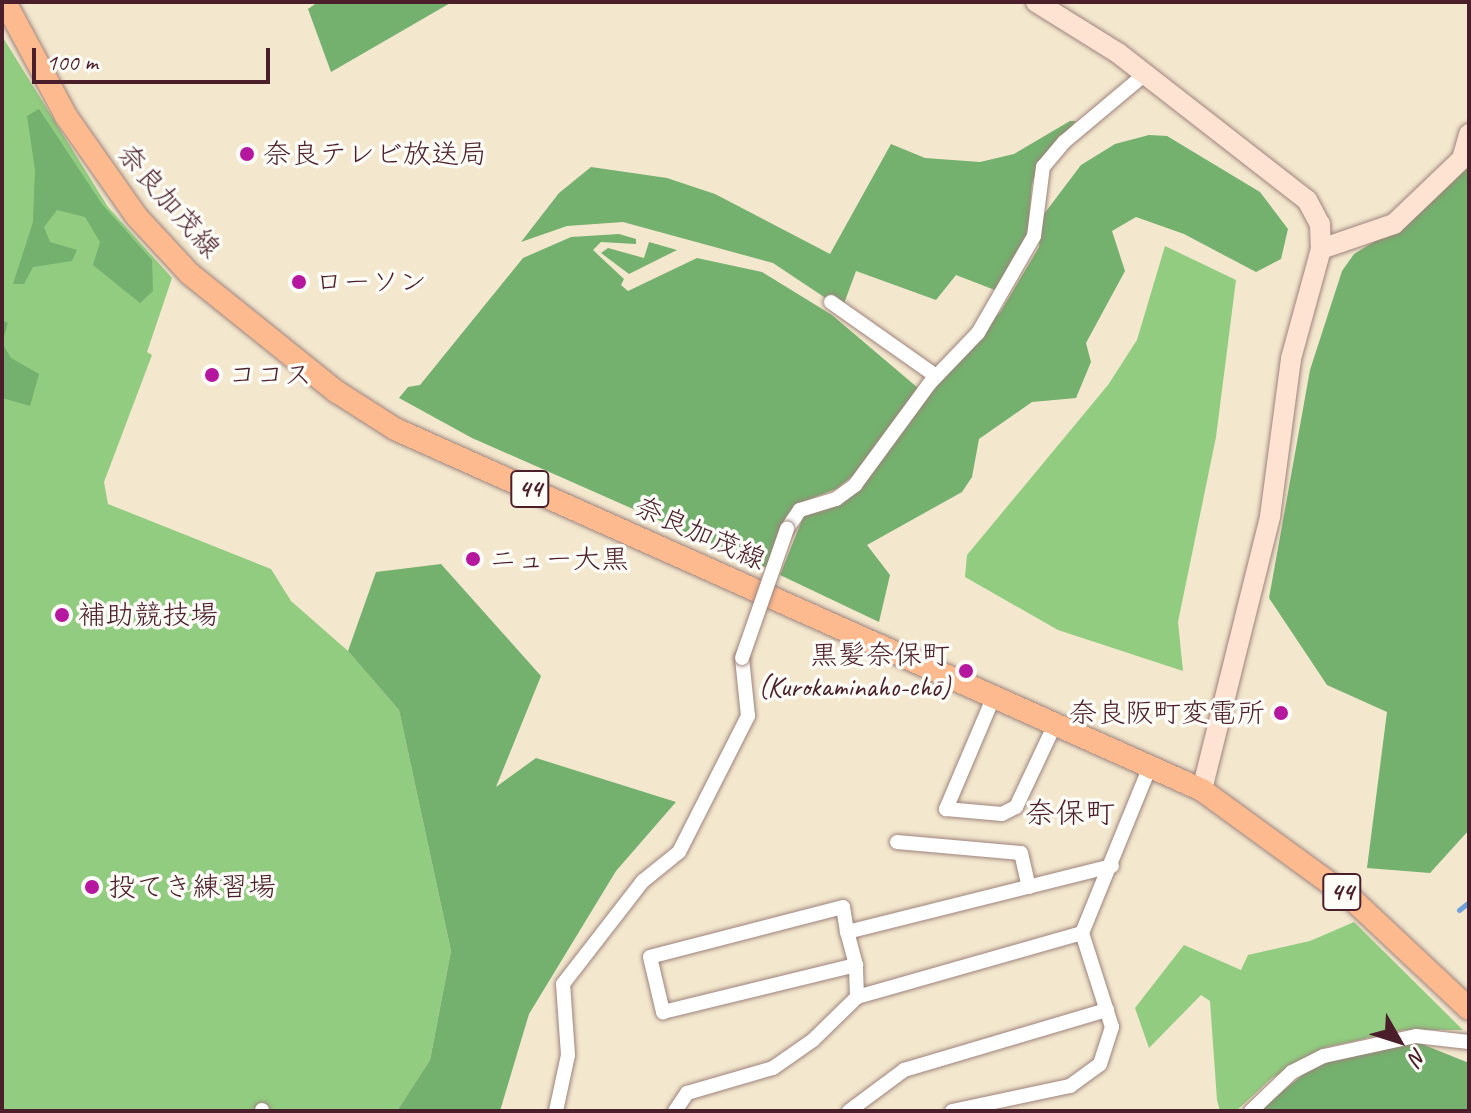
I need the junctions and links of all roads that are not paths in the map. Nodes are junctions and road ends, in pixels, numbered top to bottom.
1 (5, 2) edge
2 (1036, 2) edge
3 (1145, 74) junction
4 (1469, 134) edge
5 (1321, 249) junction
6 (831, 302) dead end
7 (936, 376) junction
8 (994, 696) junction
9 (1056, 722) junction
10 (1151, 764) junction
11 (1202, 790) junction
12 (897, 842) dead end
13 (1112, 866) junction
14 (1029, 887) junction
15 (847, 932) junction
16 (1082, 933) junction
17 (856, 965) junction
18 (857, 997) junction
19 (1469, 1009) edge
20 (1107, 1010) junction
21 (1469, 1042) edge
22 (556, 1111) edge
23 (675, 1111) edge
24 (849, 1111) edge
25 (952, 1111) edge
26 (1251, 1111) edge

1 - 8 main road, 奈良加茂線 / 44
2 - 3 main road
3 - 5 main road
3 - 7 street
4 - 5 main road
5 - 11 main road
6 - 7 street
7 - 22 street, bridge
8 - 9 main road, 奈良加茂線 / 44
8 - 9 street
9 - 10 main road, 奈良加茂線 / 44
10 - 11 main road, 奈良加茂線 / 44
10 - 13 street
11 - 19 main road, 奈良加茂線 / 44
12 - 14 street
13 - 14 street
13 - 16 street
14 - 15 street
15 - 17 street
15 - 17 street
16 - 18 street
16 - 20 street
17 - 18 street
18 - 23 street
20 - 24 street
20 - 25 street
21 - 26 street

